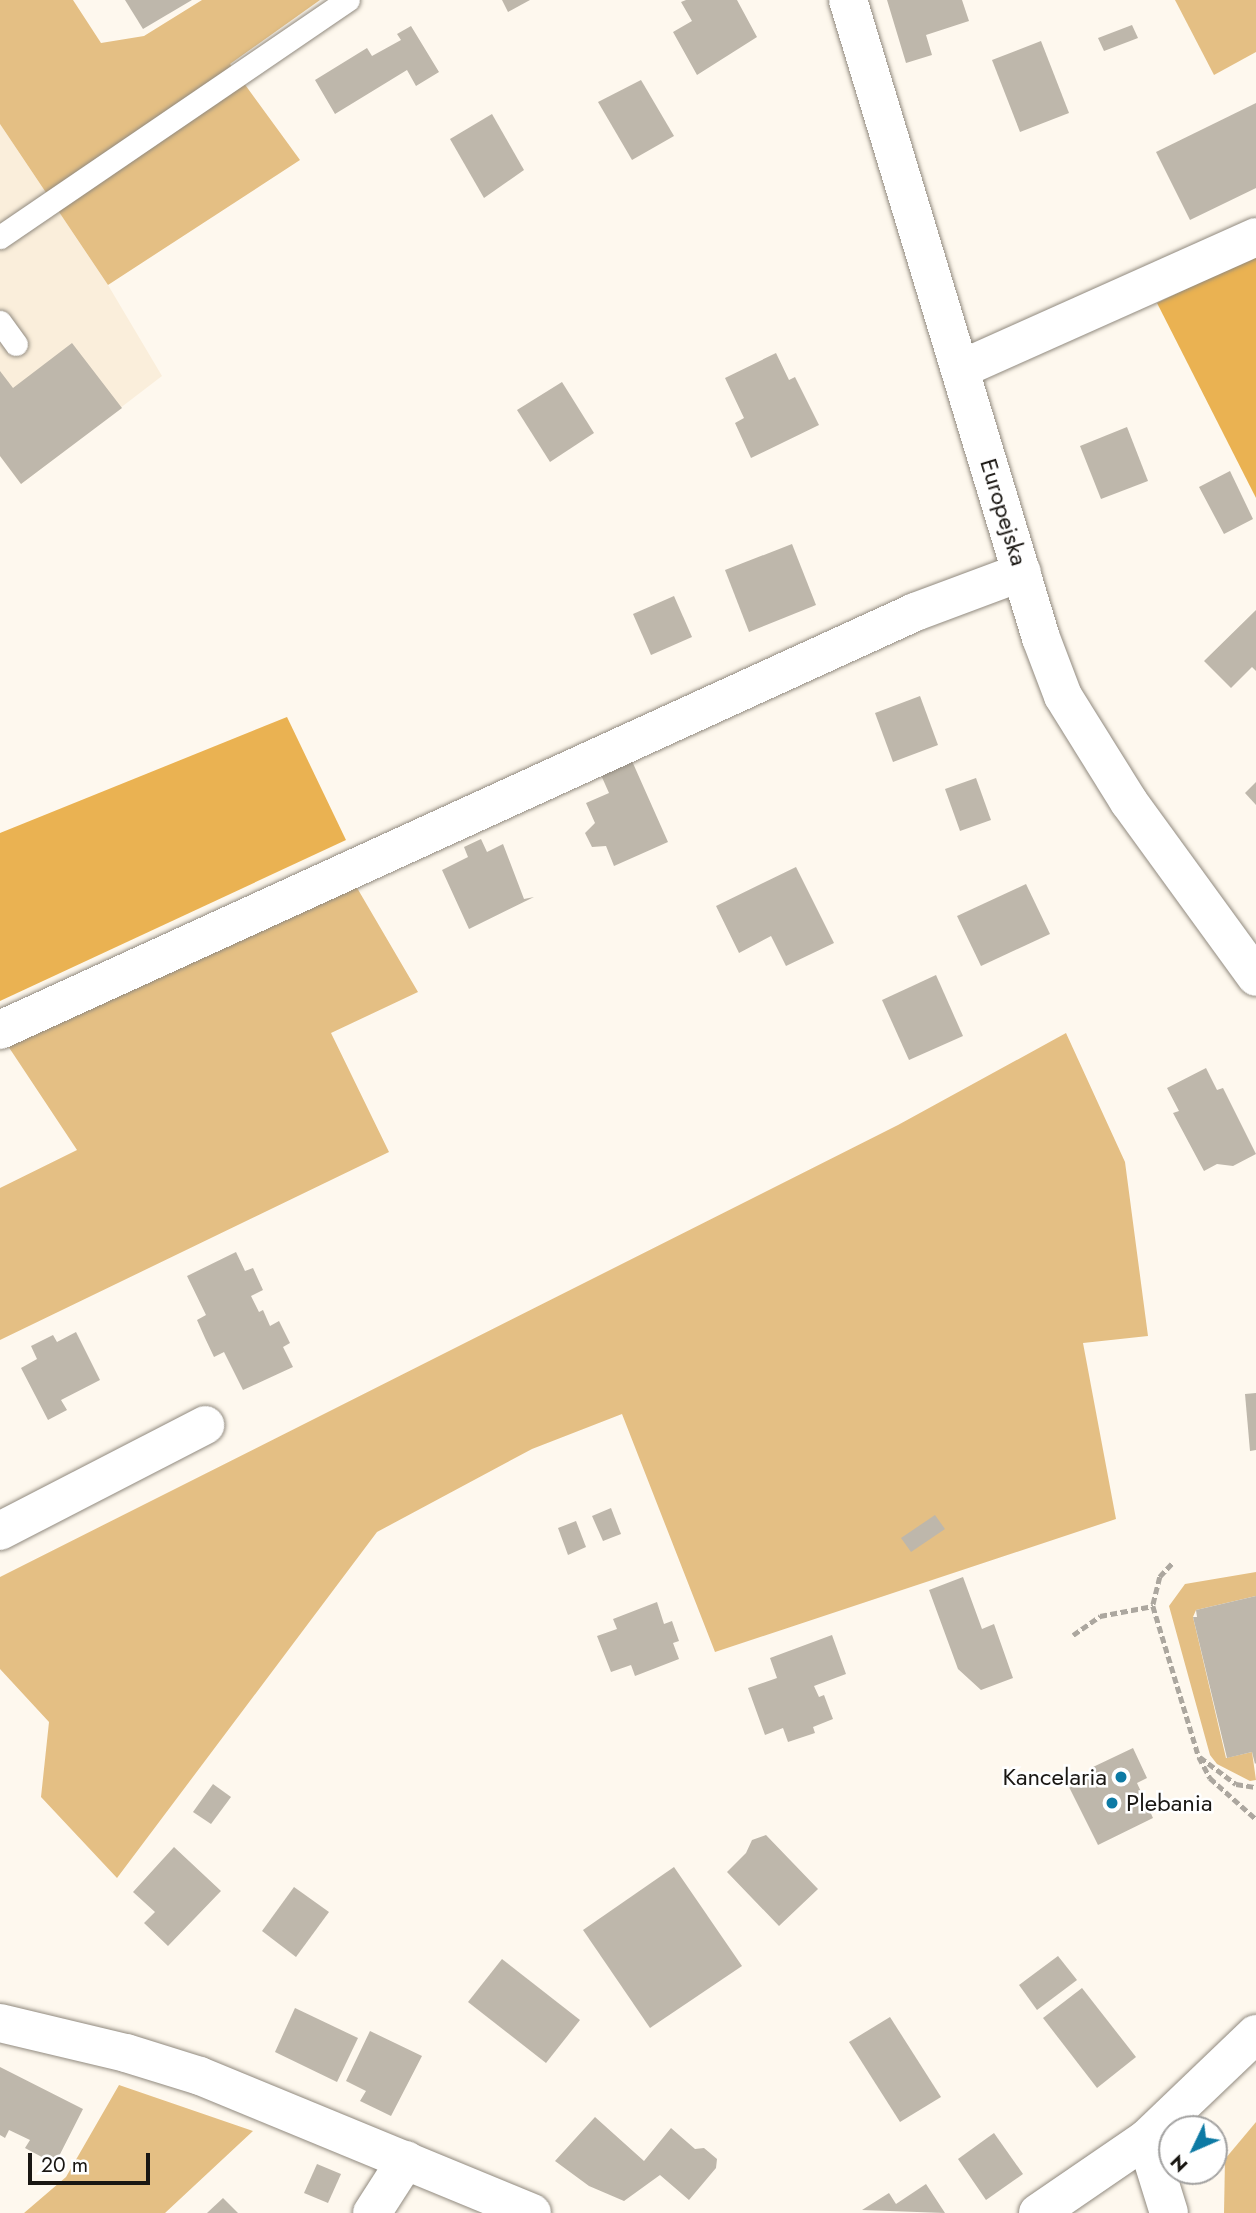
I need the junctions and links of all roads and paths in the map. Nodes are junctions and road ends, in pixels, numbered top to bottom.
1 (348, 0) edge
2 (848, 0) edge
3 (0, 237) edge
4 (1256, 237) edge
5 (0, 322) edge
6 (16, 344) dead end
7 (961, 369) junction
8 (1022, 572) junction
9 (1256, 977) edge
10 (0, 1030) edge
11 (205, 1425) dead end
12 (0, 1531) edge
13 (1172, 1564) dead end
14 (1153, 1606) junction
15 (1073, 1635) dead end
16 (1199, 1756) junction
17 (1256, 1787) edge
18 (1256, 1819) edge
19 (0, 2023) edge
20 (1256, 2034) edge
21 (1146, 2139) junction
22 (406, 2160) junction
23 (372, 2213) edge
24 (532, 2213) edge
25 (1038, 2213) edge
26 (1169, 2213) edge

1 - 3 lane
2 - 7 street, Europejska
4 - 7 street
5 - 6 lane
7 - 8 street, Europejska
8 - 9 street, Europejska
8 - 10 street
11 - 12 street
13 - 14 path
14 - 15 path
14 - 16 path
16 - 17 path
16 - 18 path
19 - 22 street
20 - 21 street
21 - 25 street
21 - 26 street
22 - 23 street
22 - 24 street

